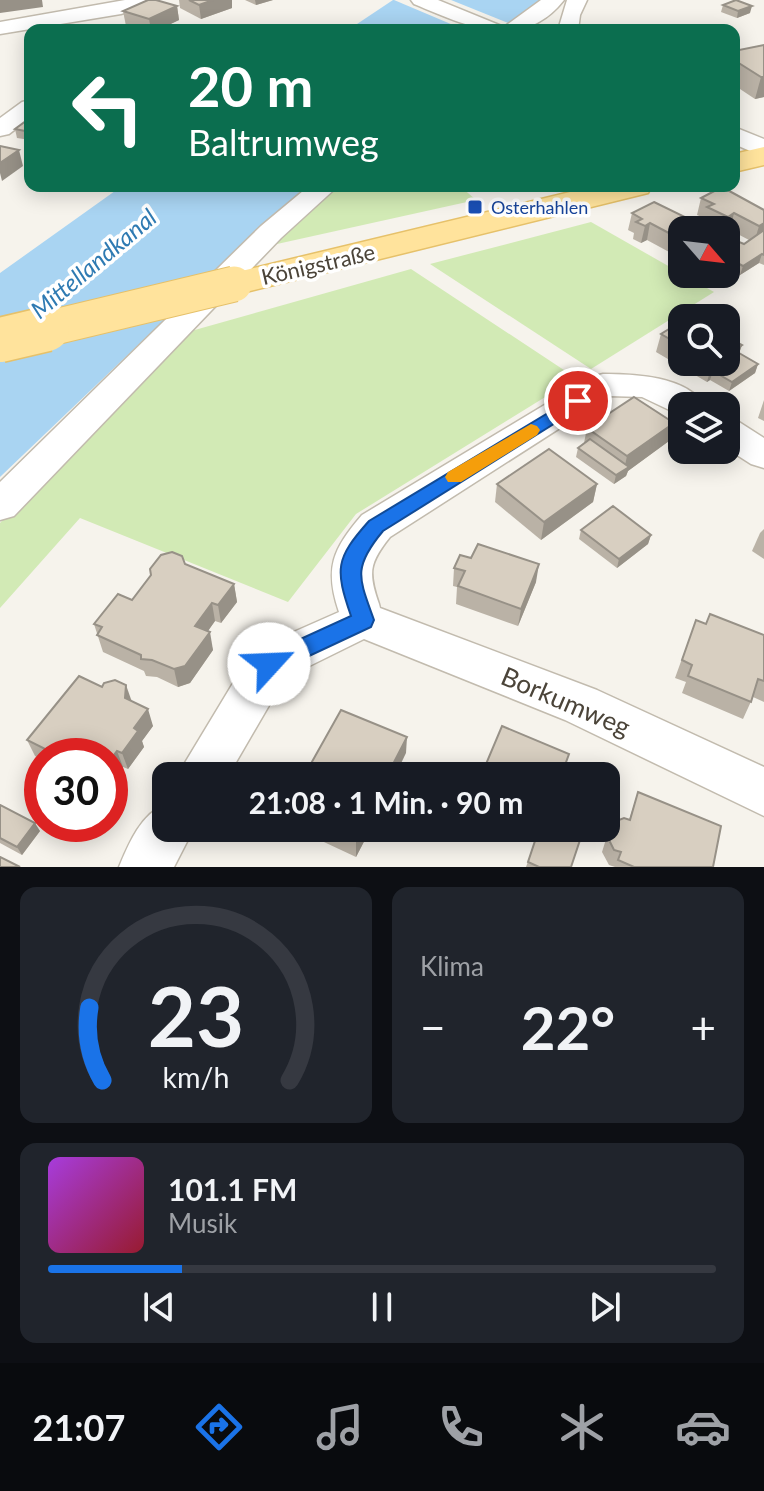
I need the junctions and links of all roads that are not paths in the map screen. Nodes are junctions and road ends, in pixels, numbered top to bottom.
1 (145, 0) edge
2 (421, 0) edge
3 (554, 0) edge
4 (577, 0) edge
5 (121, 8) junction
6 (24, 24) edge
7 (24, 24) edge
8 (108, 24) edge
9 (480, 24) edge
10 (520, 24) edge
11 (569, 24) edge
12 (0, 28) edge
13 (24, 111) edge
14 (0, 129) edge
15 (740, 137) edge
16 (764, 149) edge
17 (764, 156) edge
18 (740, 162) edge
19 (318, 192) edge
20 (611, 192) edge
21 (0, 340) edge
22 (668, 396) edge
23 (740, 440) edge
24 (764, 455) edge
25 (0, 506) edge
26 (363, 620) junction
27 (210, 762) edge
28 (764, 792) edge
29 (160, 842) edge
30 (145, 867) edge

1 - 5 street
2 - 9 street
3 - 10 street
4 - 11 street
5 - 6 street
5 - 8 street
7 - 12 street
13 - 14 street
15 - 16 street
17 - 18 main road
19 - 25 street
20 - 21 main road, Königstraße, bridge
22 - 26 street
23 - 24 street
26 - 27 street
26 - 28 street, Borkumweg
29 - 30 street

